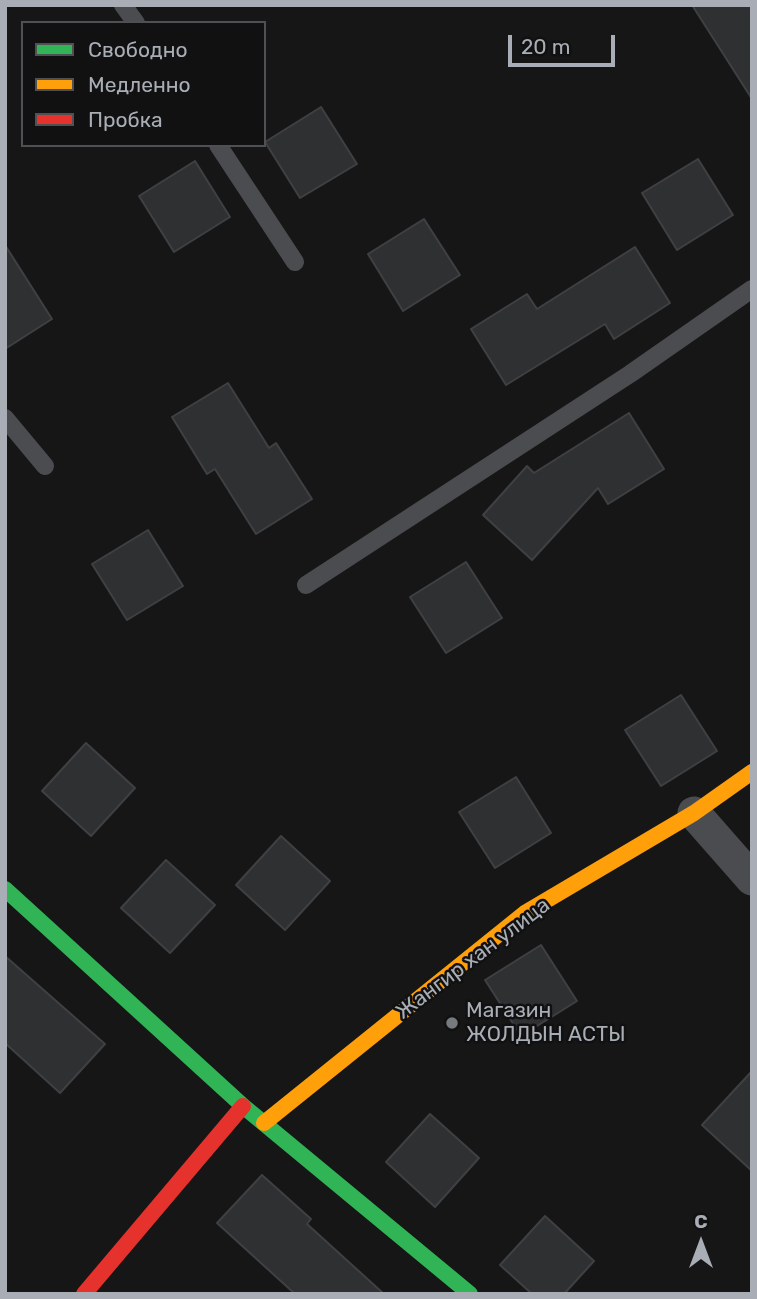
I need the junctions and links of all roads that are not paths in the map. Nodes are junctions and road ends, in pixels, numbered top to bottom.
1 (123, 5) edge
2 (135, 21) edge
3 (219, 147) edge
4 (295, 262) dead end
5 (752, 289) edge
6 (5, 418) edge
7 (45, 466) dead end
8 (306, 585) dead end
9 (752, 772) edge
10 (694, 813) junction
11 (752, 879) edge
12 (5, 889) edge
13 (243, 1106) junction
14 (264, 1123) junction
15 (84, 1294) edge
16 (470, 1294) edge

1 - 2 lane
3 - 4 lane
5 - 8 lane
6 - 7 lane
9 - 10 street, Жангир хан улица
10 - 11 street
10 - 14 street, Жангир хан улица
12 - 13 street
13 - 14 street
13 - 15 street
14 - 16 street

